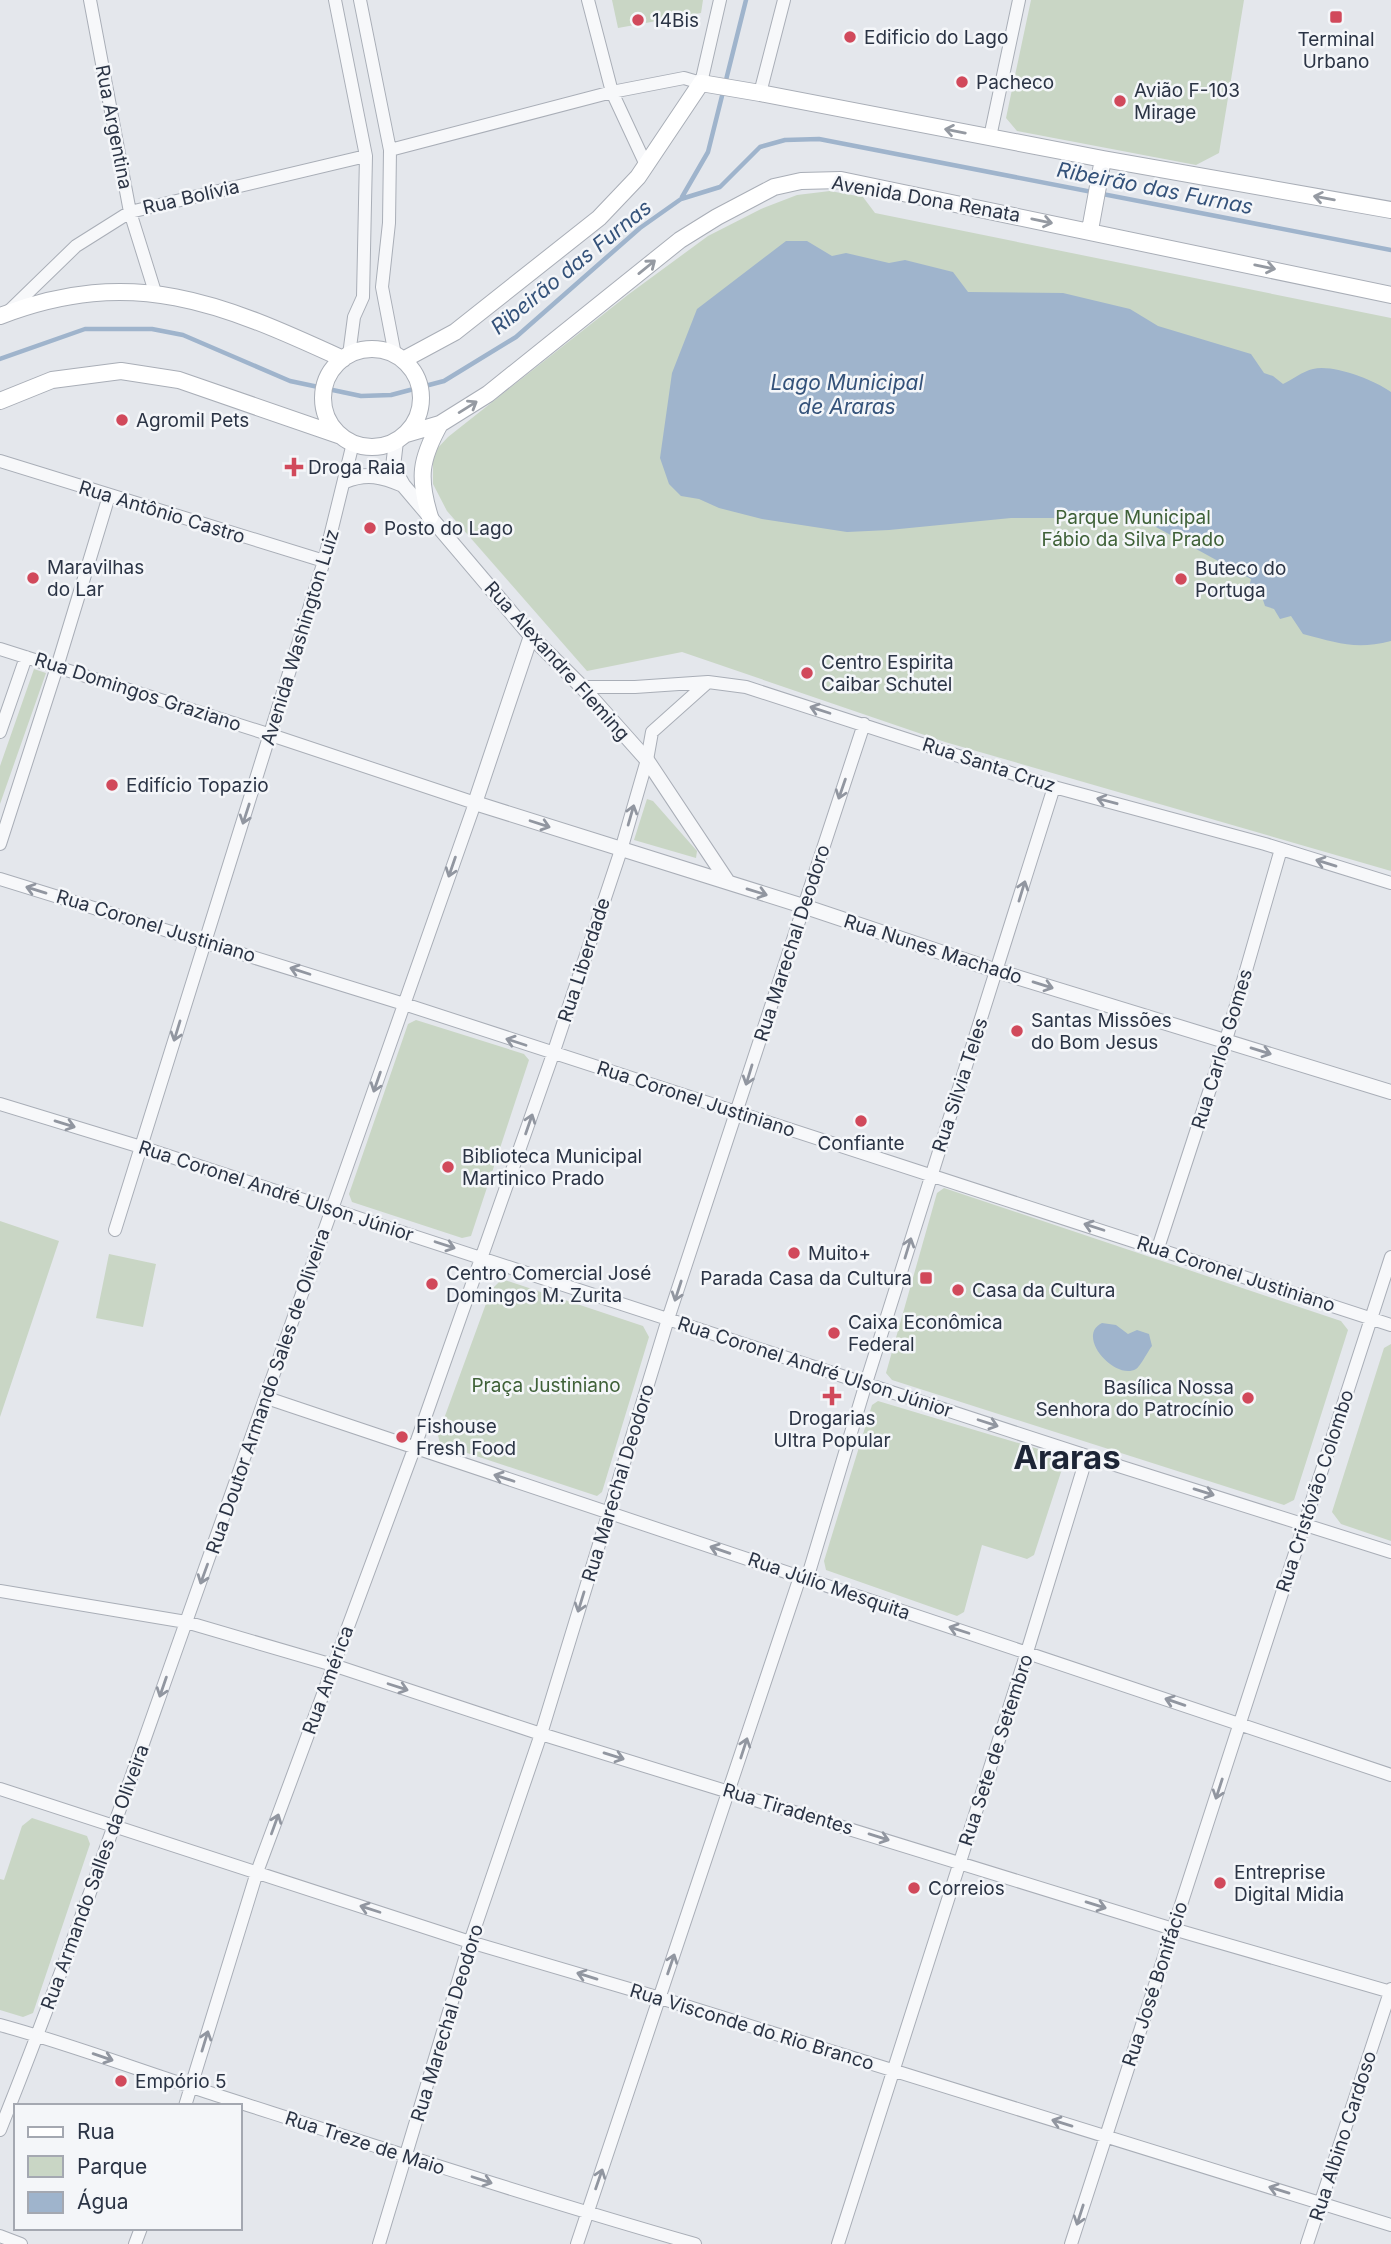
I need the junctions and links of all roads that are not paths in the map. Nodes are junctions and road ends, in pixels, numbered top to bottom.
1 (90, 0) edge
2 (335, 0) edge
3 (360, 0) edge
4 (588, 0) edge
5 (720, 0) edge
6 (784, 0) edge
7 (1019, 0) edge
8 (701, 83) junction
9 (612, 92) junction
10 (760, 93) junction
11 (990, 137) junction
12 (390, 150) junction
13 (366, 156) junction
14 (646, 165) junction
15 (1101, 167) junction
16 (1391, 210) edge
17 (130, 212) junction
18 (1090, 230) junction
19 (155, 292) junction
20 (1391, 295) edge
21 (4, 314) edge
22 (342, 361) junction
23 (404, 363) junction
24 (0, 401) edge
25 (440, 424) junction
26 (401, 437) junction
27 (347, 439) junction
28 (0, 461) edge
29 (345, 481) junction
30 (403, 485) junction
31 (109, 496) junction
32 (430, 517) junction
33 (324, 561) junction
34 (531, 636) junction
35 (0, 649) edge
36 (26, 657) junction
37 (57, 667) junction
38 (708, 682) junction
39 (582, 687) junction
40 (864, 724) junction
41 (0, 732) edge
42 (271, 735) junction
43 (647, 760) junction
44 (1054, 786) junction
45 (475, 803) junction
46 (0, 844) edge
47 (1281, 849) junction
48 (621, 850) junction
49 (0, 879) edge
50 (728, 883) junction
51 (1391, 883) edge
52 (803, 906) junction
53 (205, 941) junction
54 (997, 971) junction
55 (404, 1004) junction
56 (1226, 1040) junction
57 (553, 1054) junction
58 (1391, 1092) edge
59 (0, 1104) edge
60 (737, 1113) junction
61 (141, 1147) junction
62 (932, 1174) junction
63 (332, 1209) junction
64 (115, 1230) dead end
65 (1158, 1248) junction
66 (483, 1258) junction
67 (1391, 1258) edge
68 (668, 1319) junction
69 (1371, 1319) junction
70 (1391, 1325) edge
71 (866, 1383) junction
72 (267, 1398) junction
73 (414, 1449) junction
74 (1087, 1456) junction
75 (609, 1512) junction
76 (1305, 1523) junction
77 (1391, 1552) edge
78 (803, 1578) junction
79 (0, 1591) edge
80 (186, 1622) junction
81 (1027, 1652) junction
82 (333, 1665) junction
83 (1240, 1724) junction
84 (541, 1734) junction
85 (1391, 1775) edge
86 (0, 1789) edge
87 (730, 1791) junction
88 (114, 1826) junction
89 (961, 1863) junction
90 (257, 1872) junction
91 (1173, 1929) junction
92 (470, 1942) junction
93 (1391, 1991) edge
94 (660, 1998) junction
95 (0, 2025) edge
96 (38, 2035) junction
97 (893, 2070) junction
98 (191, 2087) junction
99 (186, 2104) edge
100 (0, 2130) edge
101 (1105, 2137) junction
102 (407, 2156) junction
103 (1321, 2203) junction
104 (587, 2213) junction
105 (1391, 2225) edge
106 (0, 2236) edge
107 (21, 2244) edge
108 (379, 2244) edge
109 (577, 2244) edge
110 (695, 2244) edge
111 (838, 2244) edge
112 (1071, 2244) edge
113 (1307, 2244) edge

1 - 17 street, Rua Argentina
2 - 13 street
3 - 12 street
4 - 9 street
5 - 8 street
6 - 10 street
7 - 11 street
8 - 9 street
8 - 10 main road
8 - 14 main road
9 - 12 street
9 - 14 street
11 -> 10 main road
11 - 15 main road
12 - 23 street
13 - 17 street, Rua Bolívia
13 - 22 street
14 - 23 main road
16 -> 15 main road
15 - 18 main road
17 - 19 street, Rua Argentina
17 - 21 street, Rua Bolívia
18 -> 20 main road, Avenida Dona Renata
25 -> 18 main road, Avenida Dona Renata
19 - 21 main road
19 - 22 main road
22 - 23 main road
22 - 27 main road
23 - 26 main road
24 - 27 main road
25 - 26 main road, Avenida Dona Renata
25 - 32 main road
26 - 27 main road
26 - 30 street, Rua Alexandre Fleming
27 - 29 street, Avenida Washington Luiz
28 - 31 street, Rua Antônio Castro
29 - 30 street
29 - 33 street, Avenida Washington Luiz
30 - 32 street, Rua Alexandre Fleming
31 - 33 street, Rua Antônio Castro
31 - 37 street
32 - 34 street, Rua Alexandre Fleming
33 - 42 street, Avenida Washington Luiz
34 - 39 street, Rua Alexandre Fleming
34 - 45 street
35 - 36 street, Rua Domingos Graziano
36 - 37 street, Rua Domingos Graziano
36 - 41 street
37 - 42 street, Rua Domingos Graziano
37 - 46 street
38 - 39 street, Rua Santa Cruz
40 -> 38 street, Rua Santa Cruz
38 - 43 street, Rua Liberdade
39 - 43 street, Rua Alexandre Fleming
40 - 44 street, Rua Santa Cruz
40 -> 52 street, Rua Marechal Deodoro
42 - 45 street, Rua Domingos Graziano
42 -> 53 street, Avenida Washington Luiz
48 -> 43 street, Rua Liberdade
43 - 50 street, Rua Alexandre Fleming
47 -> 44 street, Rua Santa Cruz
54 -> 44 street, Rua Silvia Teles
45 -> 48 street, Rua Nunes Machado
45 -> 55 street, Rua Doutor Armando Sales de Oliveira
51 -> 47 street, Rua Santa Cruz
47 - 56 street, Rua Carlos Gomes
48 - 50 street, Rua Nunes Machado
48 - 57 street, Rua Liberdade
53 -> 49 street, Rua Coronel Justiniano
50 -> 52 street, Rua Nunes Machado
52 - 54 street, Rua Nunes Machado
52 -> 60 street, Rua Marechal Deodoro
55 -> 53 street, Rua Coronel Justiniano
53 -> 61 street, Avenida Washington Luiz
54 -> 56 street, Rua Nunes Machado
54 - 62 street, Rua Silvia Teles
57 -> 55 street, Rua Coronel Justiniano
55 -> 63 street, Rua Doutor Armando Sales de Oliveira
56 -> 58 street, Rua Nunes Machado
56 - 65 street, Rua Carlos Gomes
57 - 60 street, Rua Coronel Justiniano
66 -> 57 street, Rua Liberdade
59 -> 61 street, Rua Coronel André Ulson Júnior
60 - 62 street, Rua Coronel Justiniano
60 -> 68 street, Rua Marechal Deodoro
61 - 63 street, Rua Coronel André Ulson Júnior
61 - 64 street, Avenida Washington Luiz
65 -> 62 street, Rua Coronel Justiniano
71 -> 62 street, Rua Silvia Teles
63 -> 66 street, Rua Coronel André Ulson Júnior
63 - 72 street, Rua Doutor Armando Sales de Oliveira
65 - 69 street, Rua Coronel Justiniano
66 - 68 street, Rua Coronel André Ulson Júnior
66 - 73 street, Rua América
67 - 69 street, Rua Cristóvão Colombo
68 - 71 street, Rua Coronel André Ulson Júnior
68 - 75 street, Rua Marechal Deodoro
69 - 70 street, Rua Coronel Justiniano
69 - 76 street, Rua Cristóvão Colombo
71 -> 74 street, Rua Coronel André Ulson Júnior
71 - 78 street, Rua Silvia Teles
72 - 73 street, Rua Júlio Mesquita
72 -> 80 street, Rua Doutor Armando Sales de Oliveira
75 -> 73 street, Rua Júlio Mesquita
73 - 82 street, Rua América
74 -> 76 street, Rua Coronel André Ulson Júnior
74 - 81 street, Rua Sete de Setembro
78 -> 75 street, Rua Júlio Mesquita
75 -> 84 street, Rua Marechal Deodoro
76 - 77 street, Rua Coronel André Ulson Júnior
76 - 83 street, Rua Cristóvão Colombo
81 -> 78 street, Rua Júlio Mesquita
87 -> 78 street, Rua Silvia Teles
79 - 80 street, Rua Tiradentes
80 - 82 street, Rua Tiradentes
80 -> 88 street, Rua Armando Salles da Oliveira
83 -> 81 street, Rua Júlio Mesquita
81 - 89 street, Rua Sete de Setembro
82 -> 84 street, Rua Tiradentes
90 -> 82 street, Rua América
83 - 85 street, Rua Júlio Mesquita
83 -> 91 street, Rua José Bonifácio
84 -> 87 street, Rua Tiradentes
84 - 92 street, Rua Marechal Deodoro
86 - 88 street, Rua Visconde do Rio Branco
87 -> 89 street, Rua Tiradentes
94 -> 87 street, Rua Silvia Teles
88 - 90 street, Rua Visconde do Rio Branco
88 - 96 street, Rua Armando Salles da Oliveira
89 -> 91 street, Rua Tiradentes
89 - 97 street, Rua Sete de Setembro
92 -> 90 street, Rua Visconde do Rio Branco
98 -> 90 street, Rua América
91 - 93 street, Rua Tiradentes
91 - 101 street, Rua José Bonifácio
94 -> 92 street, Rua Visconde do Rio Branco
92 - 102 street, Rua Marechal Deodoro
93 - 103 street, Rua Albino Cardoso
94 - 97 street, Rua Visconde do Rio Branco
104 -> 94 street, Rua Silvia Teles
95 - 96 street, Rua Treze de Maio
96 -> 98 street, Rua Treze de Maio
96 - 100 street, Rua Armando Salles da Oliveira
101 -> 97 street, Rua Visconde do Rio Branco
97 - 111 street, Rua Sete de Setembro
98 - 99 street, Rua América
98 - 102 street, Rua Treze de Maio
103 -> 101 street, Rua Visconde do Rio Branco
101 -> 112 street, Rua José Bonifácio
102 -> 104 street, Rua Treze de Maio
102 - 108 street, Rua Marechal Deodoro
103 - 105 street, Rua Visconde do Rio Branco
103 - 113 street, Rua Albino Cardoso
104 - 109 street, Rua Silvia Teles
104 - 110 street, Rua Treze de Maio
106 - 107 street

